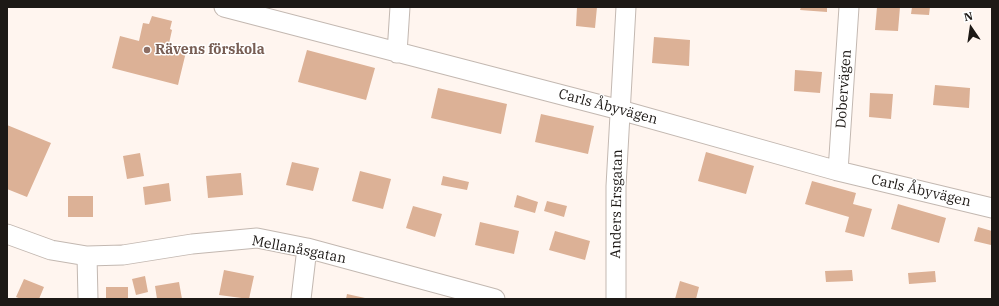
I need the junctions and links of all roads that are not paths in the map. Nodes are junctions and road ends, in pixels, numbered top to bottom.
1 (224, 7) edge
2 (400, 7) edge
3 (626, 7) edge
4 (849, 7) edge
5 (397, 53) junction
6 (620, 110) junction
7 (838, 171) junction
8 (992, 208) edge
9 (7, 234) edge
10 (308, 248) junction
11 (87, 256) junction
12 (462, 295) edge
13 (88, 299) edge
14 (301, 299) edge
15 (495, 299) edge
16 (616, 299) edge

1 - 5 street, Carls Åbyvägen
2 - 5 street
3 - 6 street, Anders Ersgatan
4 - 7 street, Dobervägen
5 - 6 street, Carls Åbyvägen
6 - 7 street, Carls Åbyvägen
6 - 16 street, Anders Ersgatan
7 - 8 street, Carls Åbyvägen
9 - 11 street, Mellanåsgatan
10 - 11 street, Mellanåsgatan
10 - 12 street, Mellanåsgatan
10 - 14 street
11 - 13 street
12 - 15 street, Mellanåsgatan

